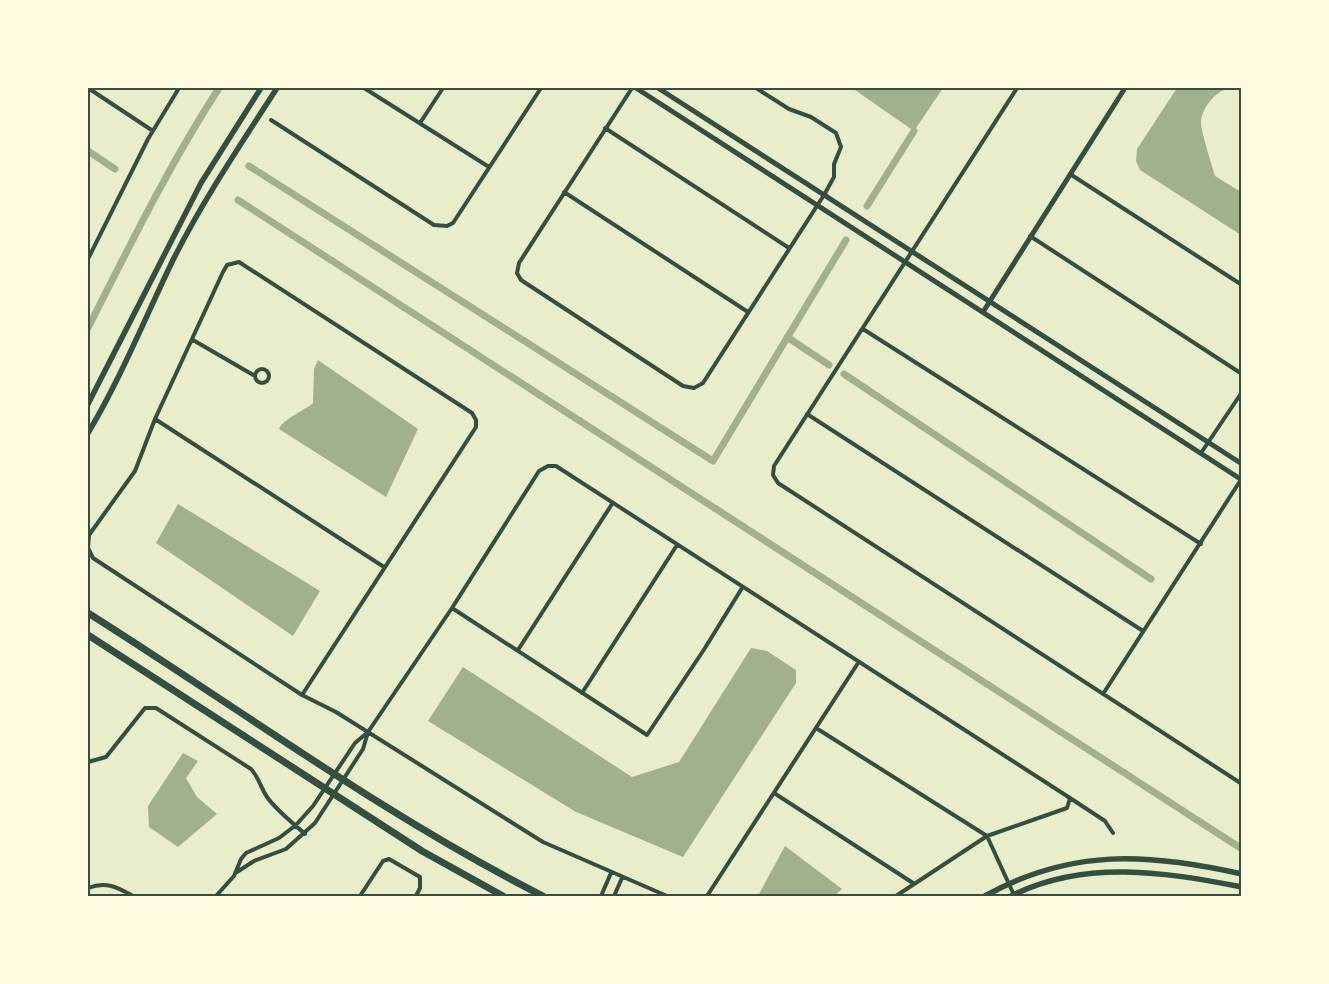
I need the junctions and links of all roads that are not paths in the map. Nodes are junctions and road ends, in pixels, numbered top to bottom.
1 (88, 88) edge
2 (179, 88) edge
3 (261, 88) edge
4 (277, 88) edge
5 (364, 88) edge
6 (443, 88) edge
7 (541, 88) edge
8 (634, 88) edge
9 (658, 88) edge
10 (756, 88) edge
11 (1017, 88) edge
12 (1125, 88) edge
13 (271, 120) dead end
14 (420, 123) junction
15 (605, 128) junction
16 (153, 131) junction
17 (489, 167) junction
18 (1070, 174) junction
19 (564, 192) junction
20 (824, 195) junction
21 (818, 205) junction
22 (1030, 236) junction
23 (789, 248) junction
24 (912, 252) junction
25 (88, 258) edge
26 (905, 262) junction
27 (1242, 285) edge
28 (989, 302) junction
29 (748, 312) junction
30 (983, 312) junction
31 (863, 329) junction
32 (193, 340) junction
33 (1242, 374) edge
34 (255, 376) dead end
35 (1242, 392) edge
36 (88, 404) edge
37 (807, 414) junction
38 (156, 419) junction
39 (88, 433) edge
40 (1208, 443) junction
41 (1201, 453) junction
42 (1242, 464) edge
43 (1241, 479) edge
44 (612, 504) junction
45 (1200, 544) junction
46 (677, 545) junction
47 (88, 548) edge
48 (384, 567) junction
49 (742, 588) junction
50 (452, 608) junction
51 (88, 613) edge
52 (1143, 631) junction
53 (88, 637) edge
54 (518, 650) junction
55 (858, 663) junction
56 (582, 693) junction
57 (1103, 694) junction
58 (302, 695) junction
59 (816, 728) junction
60 (368, 732) junction
61 (88, 762) edge
62 (334, 774) junction
63 (343, 779) junction
64 (1242, 784) edge
65 (324, 788) junction
66 (774, 793) junction
67 (334, 795) junction
68 (1070, 798) junction
69 (296, 826) junction
70 (1113, 833) dead end
71 (305, 834) junction
72 (987, 836) junction
73 (237, 872) junction
74 (611, 873) junction
75 (1242, 874) edge
76 (622, 878) junction
77 (914, 883) junction
78 (1008, 883) junction
79 (1242, 887) edge
80 (88, 888) edge
81 (133, 896) edge
82 (216, 896) edge
83 (360, 896) edge
84 (416, 896) edge
85 (503, 896) edge
86 (542, 896) edge
87 (601, 896) edge
88 (614, 896) edge
89 (667, 896) edge
90 (707, 896) edge
91 (896, 896) edge
92 (985, 896) edge
93 (1013, 896) edge

1 - 16 street
2 - 16 street
3 - 36 main road
4 - 39 main road
5 - 14 street
6 - 14 street
7 - 17 street
8 - 15 street
8 - 21 street
9 - 20 street
10 - 20 street
11 - 24 street
12 - 18 street
13 - 17 street
14 - 17 street
15 - 19 street
15 - 23 street
16 - 25 street
18 - 22 street
18 - 27 street
19 - 29 street
19 - 29 street
20 - 21 street
20 - 24 street
21 - 23 street
21 - 26 street
22 - 28 street
22 - 33 street
23 - 29 street
24 - 26 street
24 - 28 street
26 - 30 street
26 - 31 street
28 - 30 street
28 - 40 street
30 - 41 street
31 - 37 street
31 - 45 street
32 - 34 street
32 - 38 street
32 - 48 street
35 - 40 street
37 - 52 street
37 - 57 street
38 - 47 street
38 - 48 street
40 - 41 street
40 - 42 street
41 - 43 street
43 - 45 street
44 - 46 street
44 - 50 street
44 - 54 street
45 - 52 street
46 - 49 street
46 - 56 street
47 - 58 street
48 - 58 street
49 - 55 street
49 - 56 street
50 - 54 street
50 - 60 street
51 - 62 highway
52 - 57 street
53 - 65 highway
54 - 56 street
55 - 59 street
55 - 68 street
57 - 64 street
58 - 60 street
59 - 66 street
59 - 72 street
60 - 62 street
60 - 63 street
60 - 74 street
61 - 69 street
62 - 63 highway
62 - 65 street
63 - 67 street
63 - 86 highway
65 - 67 highway
65 - 69 street
66 - 77 street
66 - 90 street
67 - 71 street
67 - 85 highway
68 - 70 street
68 - 72 street
69 - 71 street
69 - 73 street
71 - 73 street
72 - 77 street
72 - 78 street
73 - 82 street
74 - 76 street
74 - 87 street
75 - 78 main road
76 - 88 street
76 - 89 street
77 - 91 street
78 - 92 main road
78 - 93 street
79 - 93 main road
80 - 81 street
83 - 84 street

